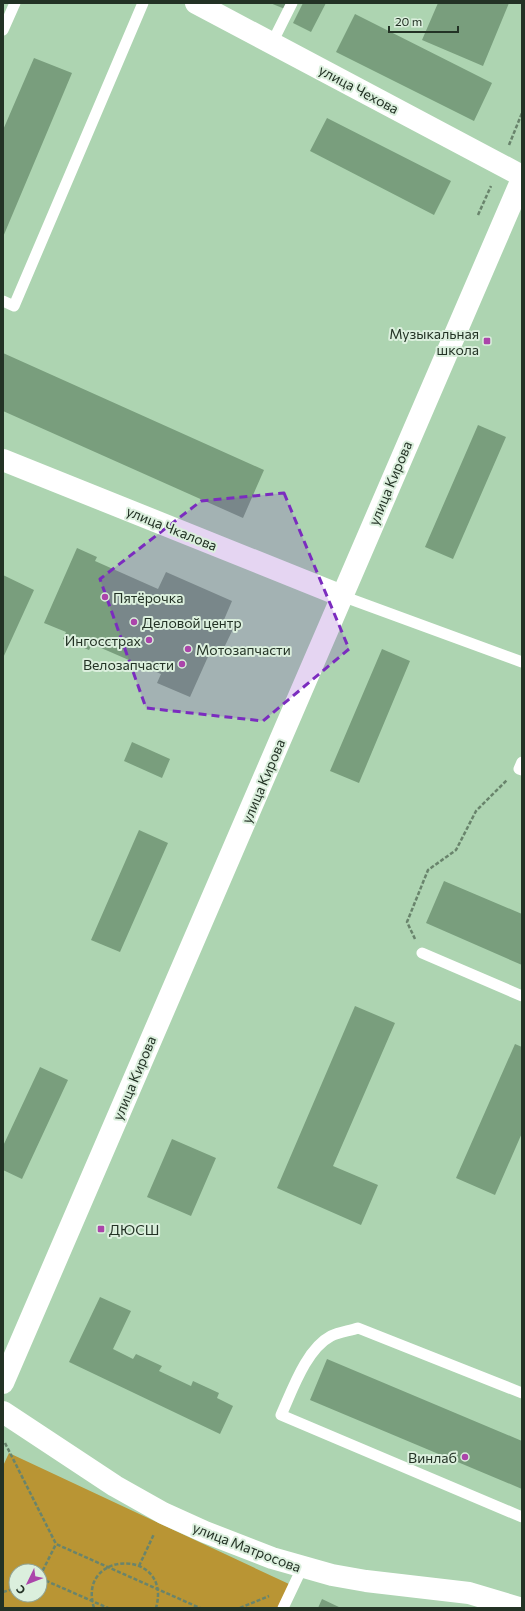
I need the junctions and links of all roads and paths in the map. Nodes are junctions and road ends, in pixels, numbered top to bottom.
1 (15, 3) edge
2 (143, 3) edge
3 (196, 3) edge
4 (292, 3) edge
5 (3, 30) edge
6 (272, 43) junction
7 (522, 176) edge
8 (522, 179) edge
9 (3, 301) edge
10 (3, 460) edge
11 (342, 596) junction
12 (522, 662) edge
13 (521, 767) edge
14 (422, 953) joint
15 (522, 996) edge
16 (3, 1383) edge
17 (522, 1393) edge
18 (3, 1412) edge
19 (5, 1443) dead end
20 (522, 1517) edge
21 (155, 1532) dead end
22 (56, 1544) junction
23 (46, 1563) edge
24 (139, 1566) junction
25 (108, 1567) junction
26 (298, 1577) junction
27 (48, 1582) edge
28 (157, 1589) junction
29 (92, 1601) junction
30 (94, 1608) edge
31 (108, 1608) edge
32 (156, 1608) edge
33 (200, 1608) edge
34 (240, 1608) edge
35 (283, 1608) edge
36 (519, 1608) edge

1 - 5 lane
2 - 9 lane
3 - 6 street, улица Чехова
4 - 6 lane
6 - 7 street, улица Чехова
8 - 11 street, улица Кирова
10 - 11 street, улица Чкалова
11 - 12 lane
11 - 16 street, улица Кирова
13 - 14 path
14 - 15 lane
17 - 20 lane
18 - 26 street, улица Матросова
19 - 22 path
21 - 24 path
22 - 23 path
22 - 25 path
24 - 25 path
24 - 28 path
25 - 28 path
25 - 29 path
26 - 34 path
26 - 35 lane
26 - 36 street, улица Матросова
27 - 29 path
28 - 32 path
28 - 33 path
29 - 30 path
29 - 31 path

